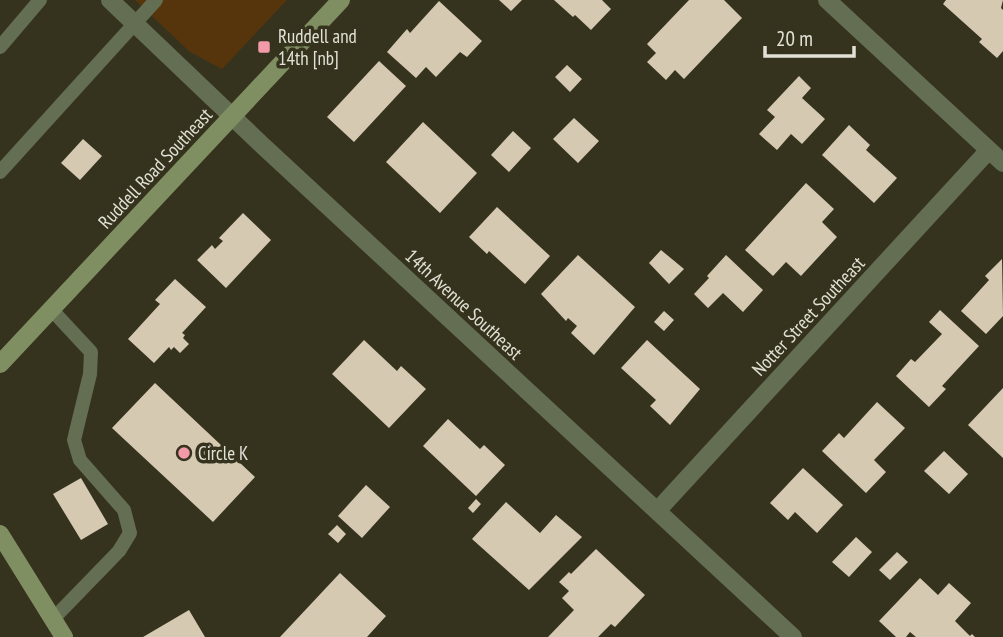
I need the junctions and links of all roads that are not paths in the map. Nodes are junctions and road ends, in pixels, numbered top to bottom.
1 (40, 0) edge
2 (110, 0) edge
3 (156, 0) edge
4 (341, 0) edge
5 (827, 0) edge
6 (133, 23) junction
7 (0, 47) edge
8 (231, 117) junction
9 (989, 150) junction
10 (1003, 163) edge
11 (0, 172) edge
12 (51, 309) junction
13 (0, 364) edge
14 (657, 511) junction
15 (0, 534) edge
16 (54, 618) junction
17 (64, 637) edge
18 (793, 637) edge

1 - 7 lane
2 - 6 street, 14th Avenue Southeast
3 - 6 lane
4 - 8 main road, Ruddell Road Southeast
5 - 9 street
6 - 8 street, 14th Avenue Southeast
6 - 11 lane
8 - 12 main road, Ruddell Road Southeast
8 - 14 street, 14th Avenue Southeast
9 - 10 street
9 - 14 street, Notter Street Southeast
12 - 13 main road, Ruddell Road Southeast
12 - 16 lane
14 - 18 street, 14th Avenue Southeast
15 - 16 main road
16 - 17 main road

